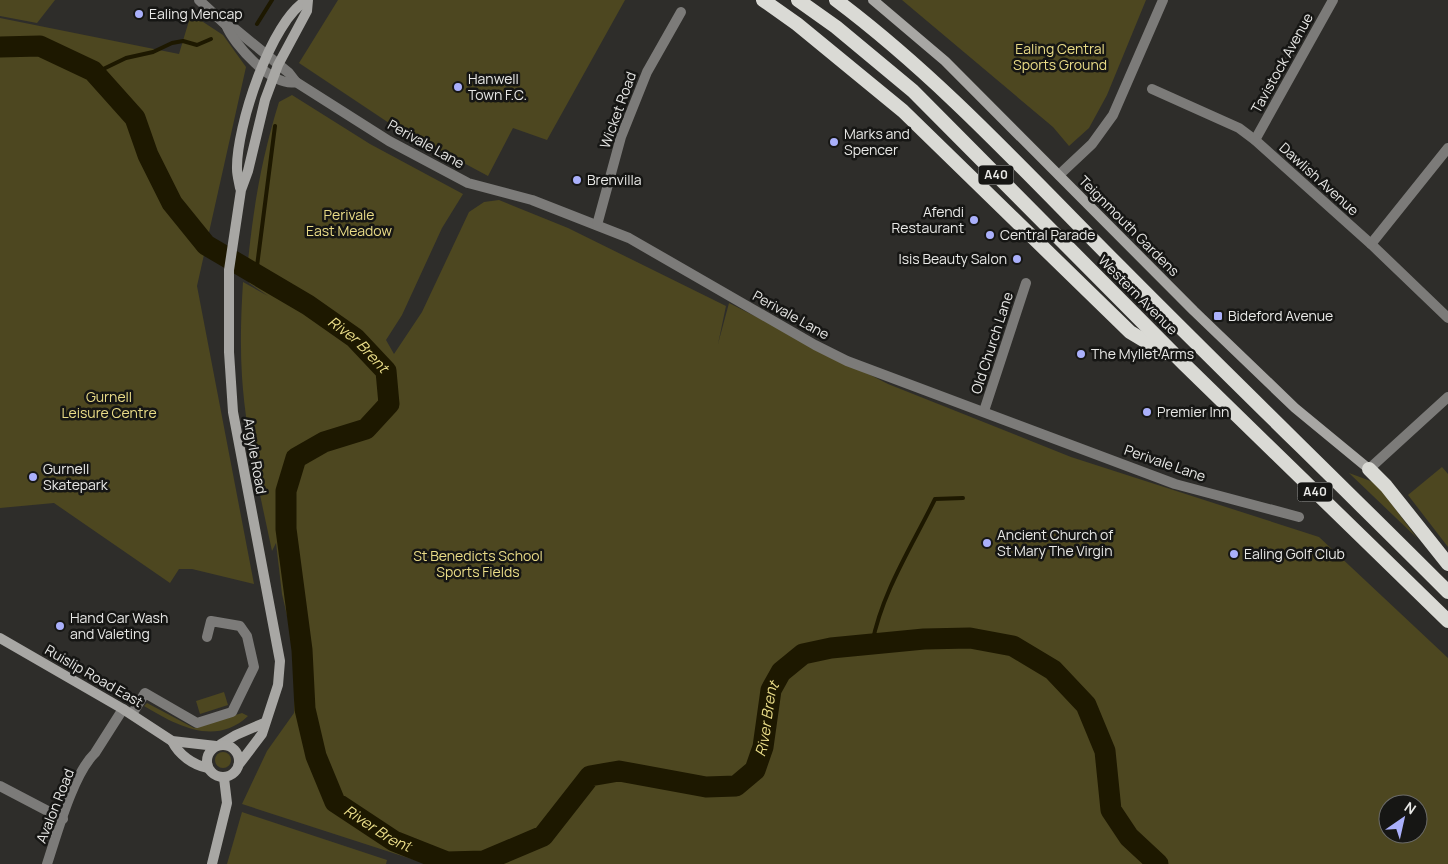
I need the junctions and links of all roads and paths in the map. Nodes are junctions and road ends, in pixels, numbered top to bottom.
1 (199, 0) edge
2 (308, 0) edge
3 (763, 0) edge
4 (798, 0) edge
5 (836, 0) edge
6 (873, 0) edge
7 (1163, 0) edge
8 (1333, 0) edge
9 (681, 12) dead end
10 (226, 25) junction
11 (266, 56) junction
12 (278, 64) junction
13 (262, 68) junction
14 (273, 77) junction
15 (296, 82) junction
16 (1152, 89) dead end
17 (1256, 140) junction
18 (1448, 148) edge
19 (1059, 175) junction
20 (241, 190) junction
21 (597, 225) junction
22 (1372, 244) junction
23 (1026, 283) dead end
24 (1448, 318) edge
25 (1183, 363) junction
26 (1448, 397) edge
27 (984, 411) junction
28 (1369, 469) junction
29 (1299, 517) dead end
30 (1448, 564) edge
31 (1448, 592) edge
32 (1448, 621) edge
33 (0, 638) edge
34 (207, 638) dead end
35 (127, 711) junction
36 (264, 723) junction
37 (172, 740) junction
38 (219, 745) junction
39 (240, 763) junction
40 (208, 768) junction
41 (224, 778) junction
42 (0, 786) edge
43 (63, 818) junction
44 (47, 864) edge
45 (212, 864) edge

1 - 10 street
2 - 11 main road, Argyle Road
2 - 12 main road, Argyle Road
3 - 25 highway, A40
4 - 25 highway, Western Avenue / A40
5 - 31 highway, Western Avenue / A40
6 - 19 main road, Teignmouth Gardens
7 - 19 street
8 - 17 street, Tavistock Avenue
9 - 21 street, Wicket Road
10 - 11 street, Perivale Lane
10 - 13 street
11 - 12 street, Perivale Lane
11 - 13 main road, Argyle Road
12 - 14 main road, Argyle Road
12 - 15 street, Perivale Lane
13 - 14 street
13 - 20 main road, Argyle Road
14 - 15 street, Perivale Lane
14 - 20 main road, Argyle Road
15 - 21 street, Perivale Lane
16 - 17 street, Dawlish Avenue
17 - 22 street, Dawlish Avenue
18 - 22 street
19 - 28 main road, Teignmouth Gardens
20 - 36 main road, Argyle Road
21 - 27 street, Perivale Lane
22 - 24 street, Dawlish Avenue
23 - 27 street, Old Church Lane
25 - 32 highway, Western Avenue / A40
26 - 28 street
27 - 29 street, Perivale Lane
28 - 30 highway
33 - 35 main road, Ruislip Road East
34 - 35 street, Avalon Road
35 - 37 main road, Ruislip Road East
35 - 43 street, Avalon Road
36 - 38 main road
36 - 39 main road, Argyle Road
37 - 38 main road, Ruislip Road East
37 - 40 main road, Ruislip Road East
38 - 39 main road
38 - 40 main road
39 - 41 main road
40 - 41 main road
41 - 45 main road
42 - 43 street
43 - 44 street, Avalon Road

